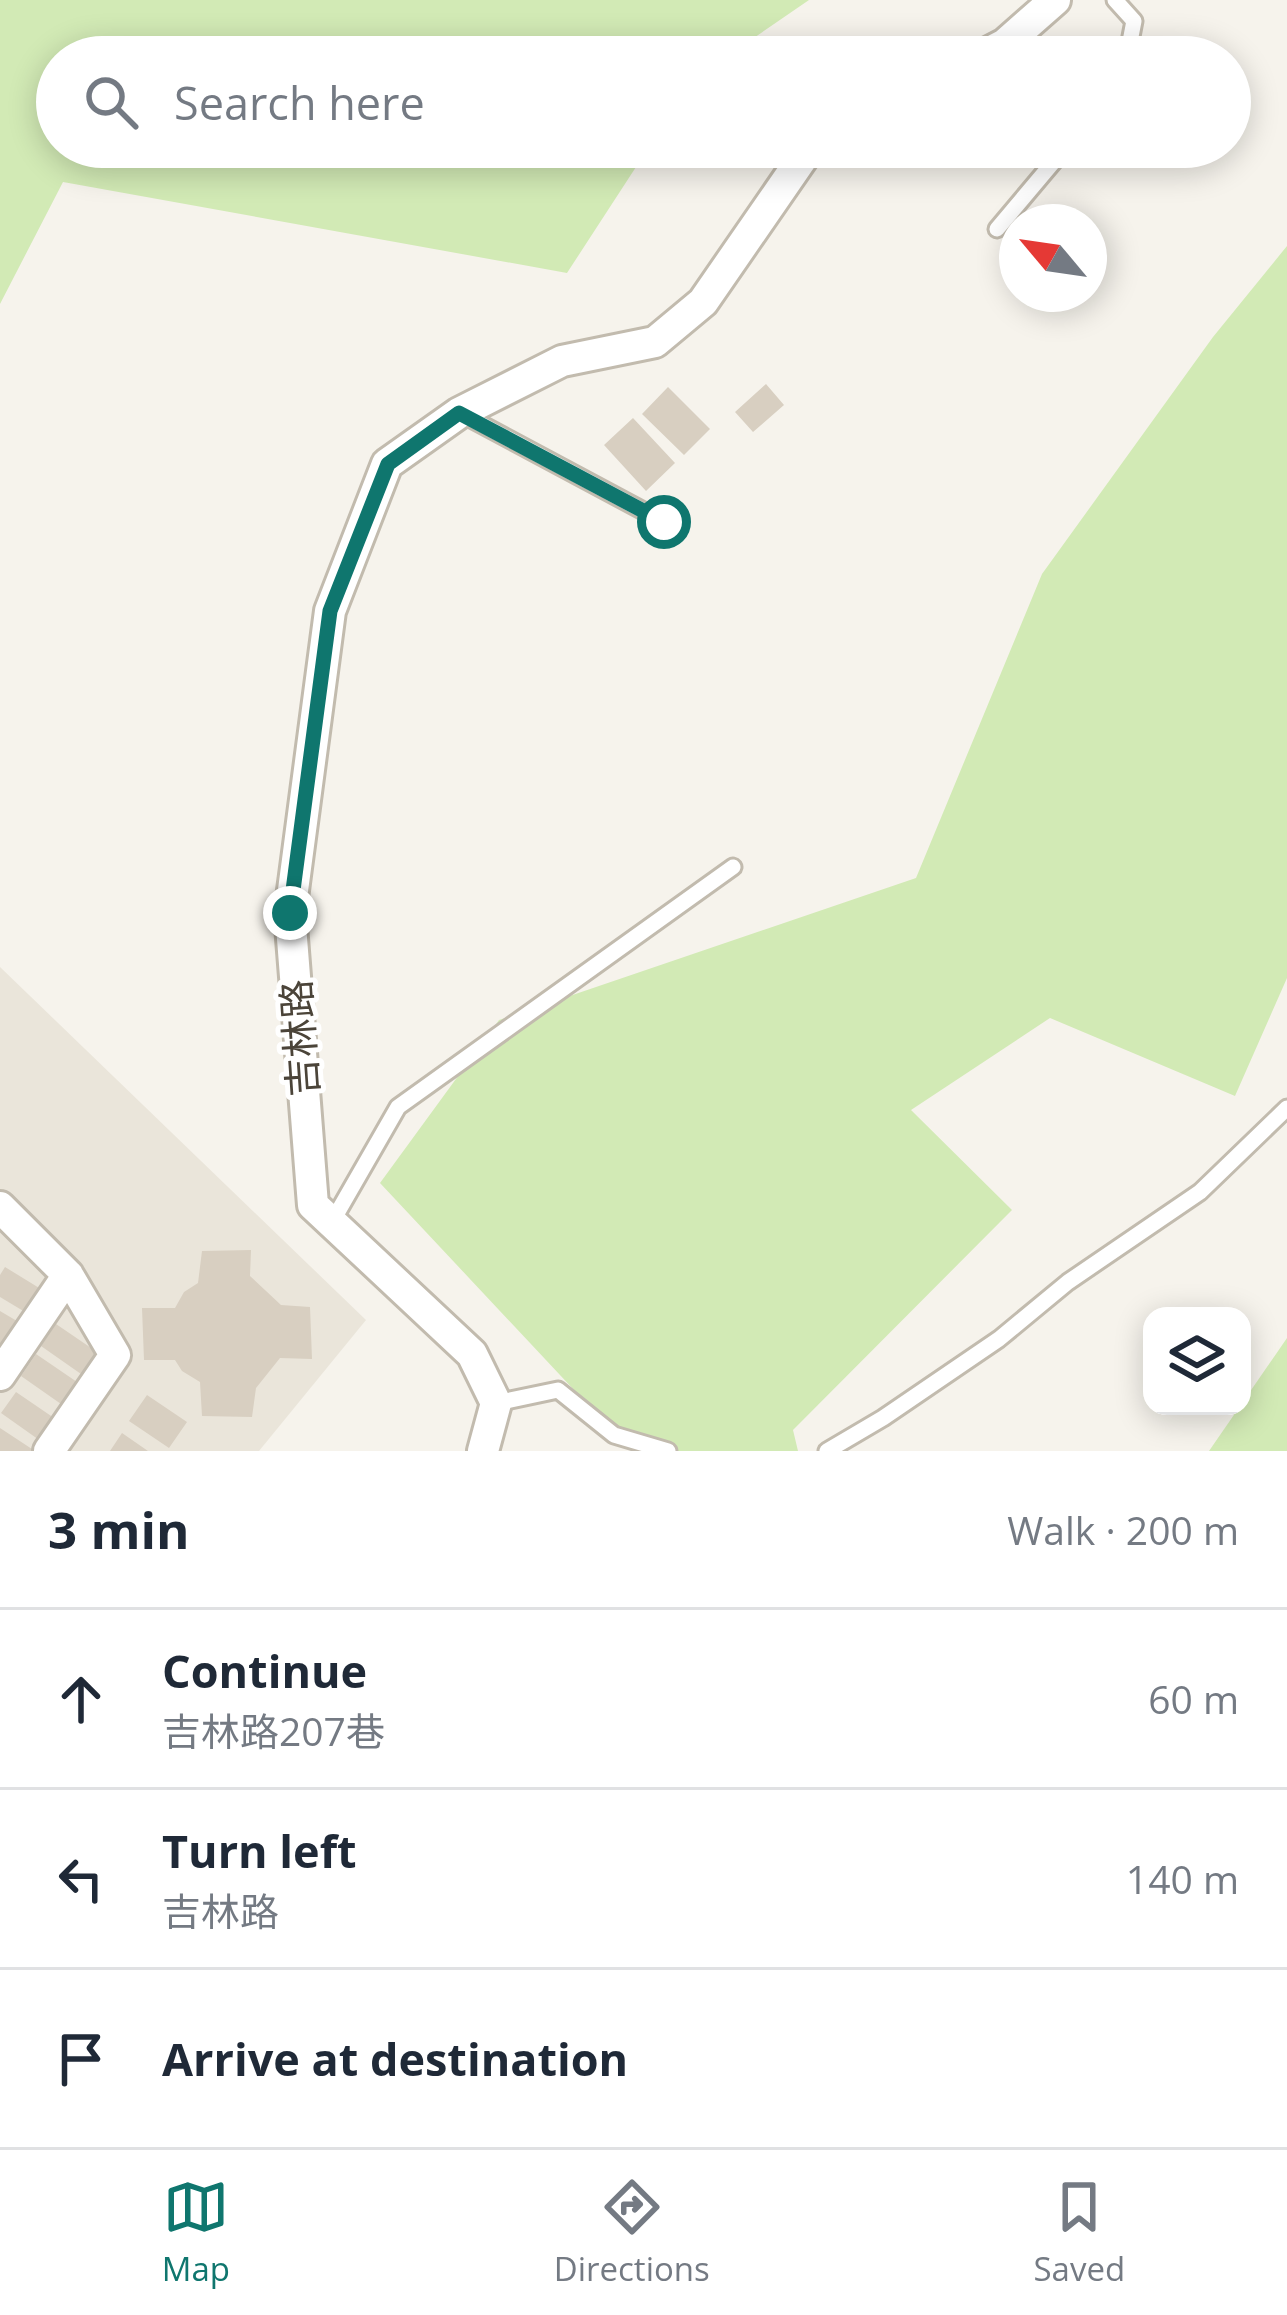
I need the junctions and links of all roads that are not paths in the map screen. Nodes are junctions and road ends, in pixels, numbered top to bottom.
1 (1055, 0) edge
2 (1115, 0) edge
3 (1014, 36) edge
4 (1131, 36) edge
5 (796, 168) edge
6 (1048, 168) edge
7 (997, 229) dead end
8 (459, 413) junction
9 (664, 522) dead end
10 (733, 867) dead end
11 (1287, 1108) edge
12 (0, 1207) edge
13 (332, 1222) junction
14 (68, 1275) junction
15 (0, 1375) edge
16 (496, 1403) junction
17 (49, 1451) edge
18 (482, 1451) edge
19 (668, 1451) edge
20 (827, 1451) edge

1 - 3 street
2 - 4 lane
5 - 8 street, 吉林路
6 - 7 lane
8 - 9 lane
8 - 13 street, 吉林路
10 - 13 lane
11 - 20 lane
12 - 14 street
13 - 16 street, 吉林路
14 - 15 street
14 - 17 street
16 - 18 street
16 - 19 lane

